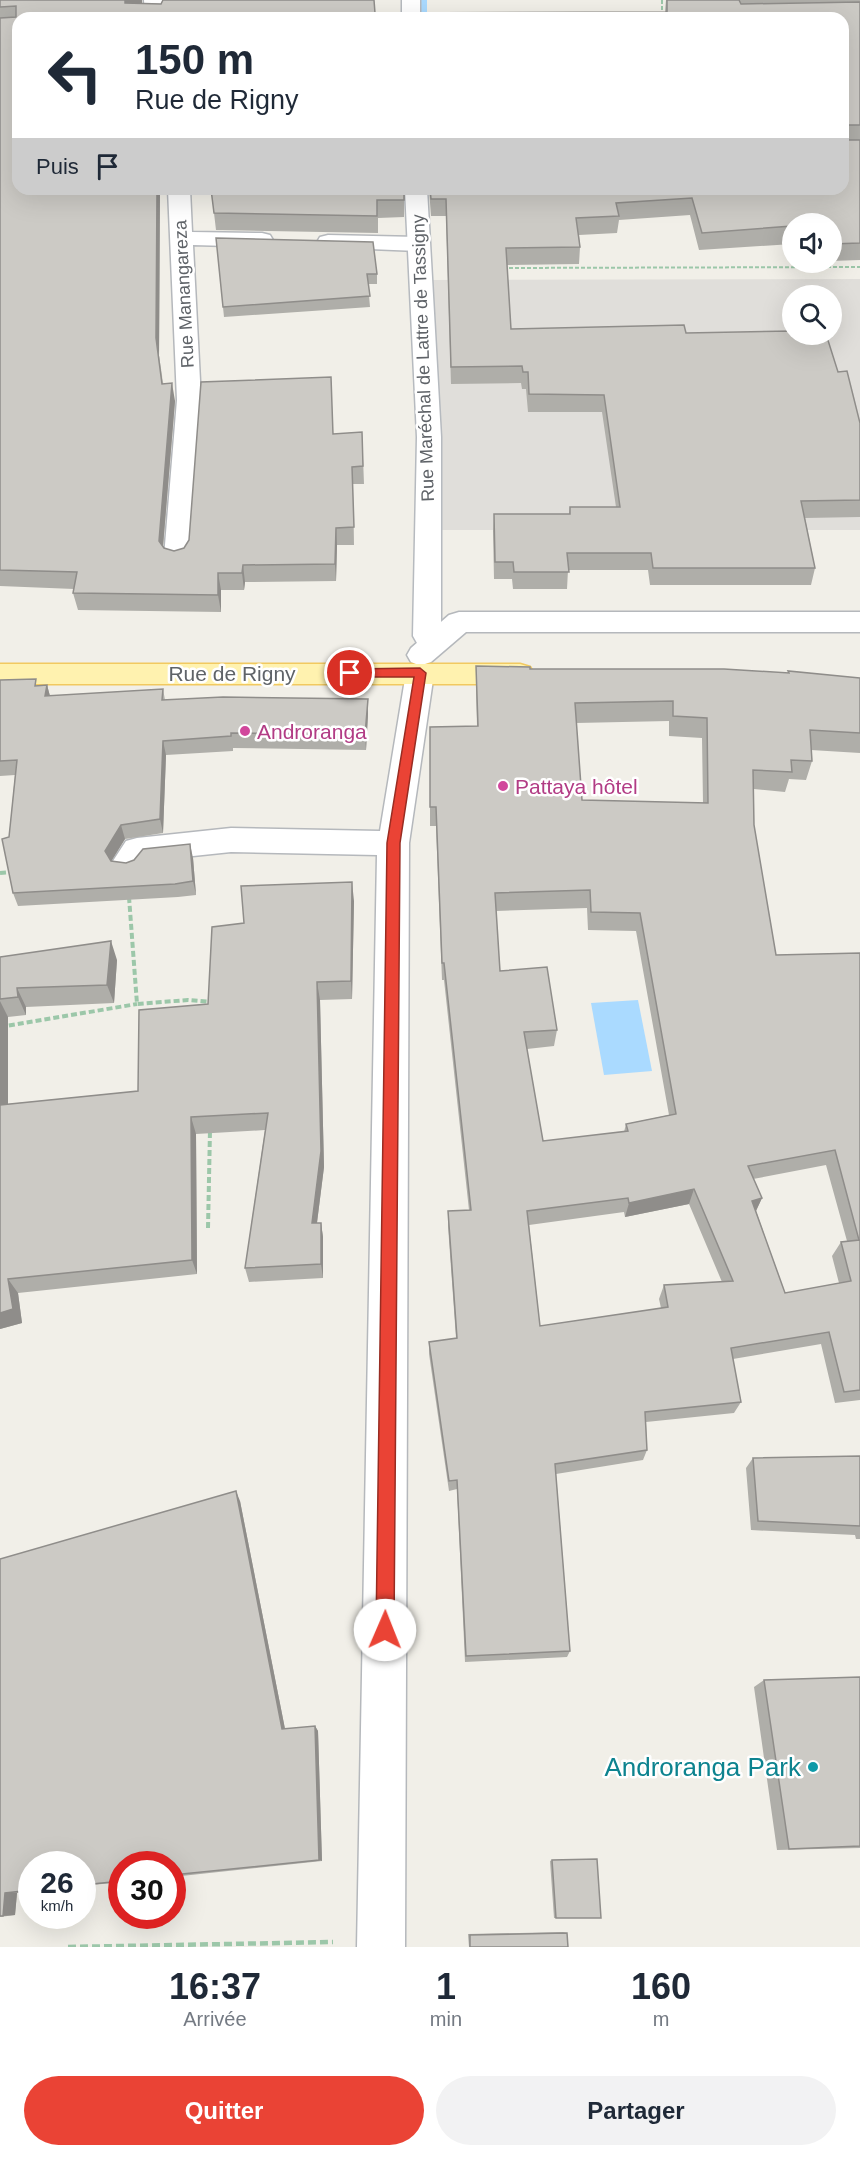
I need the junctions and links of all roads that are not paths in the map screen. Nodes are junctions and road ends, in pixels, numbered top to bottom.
1 (178, 195) edge
2 (416, 195) edge
3 (182, 238) junction
4 (288, 241) edge
5 (312, 241) edge
6 (418, 244) junction
7 (177, 557) edge
8 (860, 622) edge
9 (423, 654) junction
10 (0, 674) edge
11 (551, 674) edge
12 (393, 843) junction
13 (127, 864) edge
14 (381, 1944) edge

1 - 3 street, Rue Manangareza
2 - 6 street, Rue Maréchal de Lattre de Tassigny
3 - 4 street
3 - 7 street, Rue Manangareza
5 - 6 street
6 - 9 street, Rue Maréchal de Lattre de Tassigny
8 - 9 street
9 - 10 main road, Rue de Rigny
9 - 11 main road, Rue de Rigny
9 - 12 street, Rue Maréchal de Lattre de Tassigny
12 - 13 street
12 - 14 street, Rue Maréchal de Lattre de Tassigny

